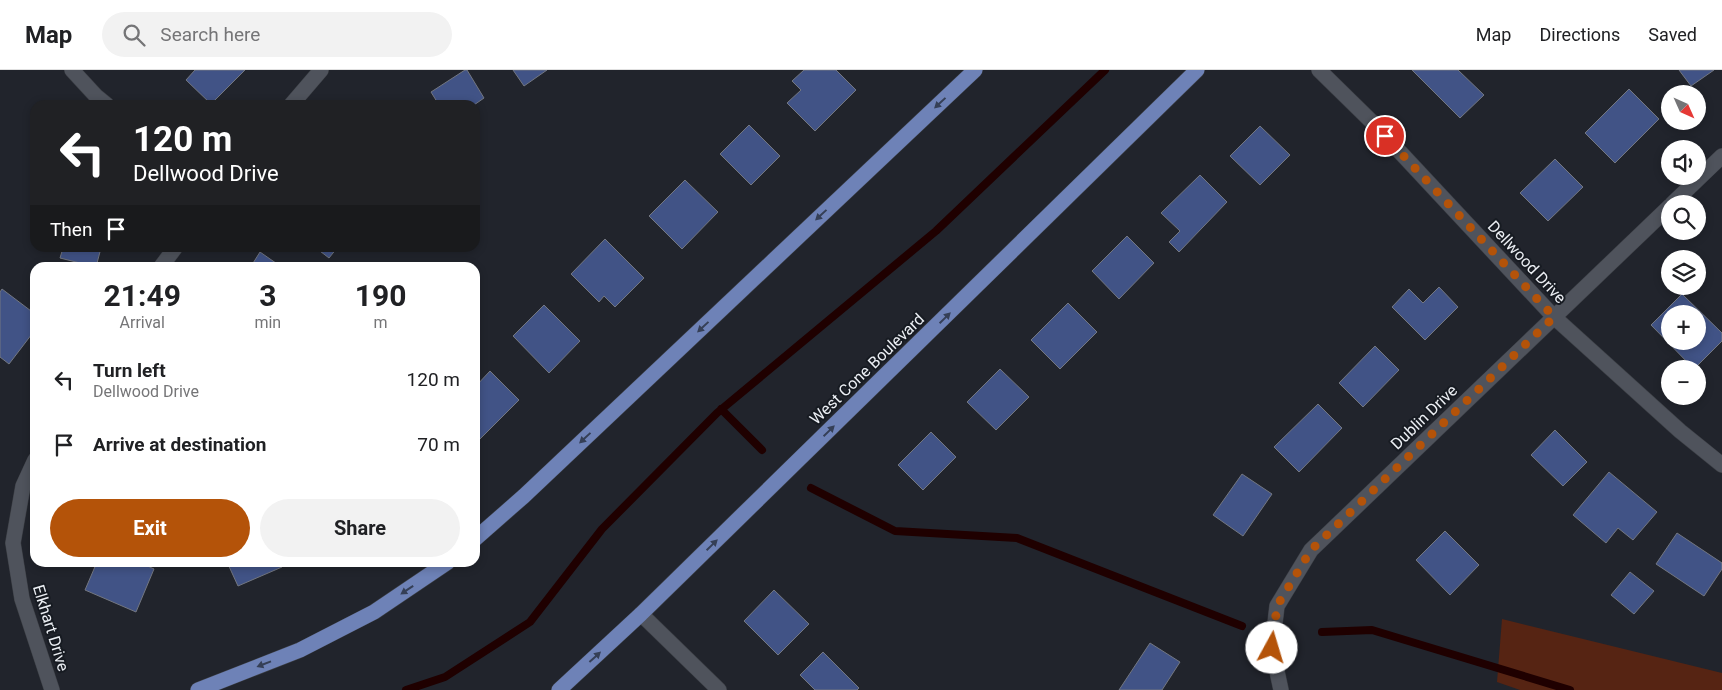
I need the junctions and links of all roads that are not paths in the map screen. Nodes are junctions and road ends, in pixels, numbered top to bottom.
1 (72, 70) edge
2 (321, 70) edge
3 (975, 70) edge
4 (1197, 70) edge
5 (1319, 70) edge
6 (101, 100) edge
7 (295, 100) edge
8 (1722, 156) edge
9 (1681, 195) edge
10 (1661, 215) edge
11 (1554, 317) junction
12 (1722, 465) edge
13 (30, 471) edge
14 (480, 535) edge
15 (441, 567) edge
16 (641, 614) junction
17 (52, 690) edge
18 (198, 690) edge
19 (559, 690) edge
20 (719, 690) edge
21 (1281, 690) edge

1 - 6 street
2 - 7 street
3 -> 14 main road
16 -> 4 main road, West Cone Boulevard
5 - 11 street, Dellwood Drive
8 - 9 street, Dublin Drive
10 - 11 street, Dublin Drive
11 - 12 street, Dellwood Drive
11 - 21 street, Dublin Drive
13 - 17 street, Elkhart Drive
15 -> 18 main road
19 -> 16 main road, West Cone Boulevard
16 - 20 street

